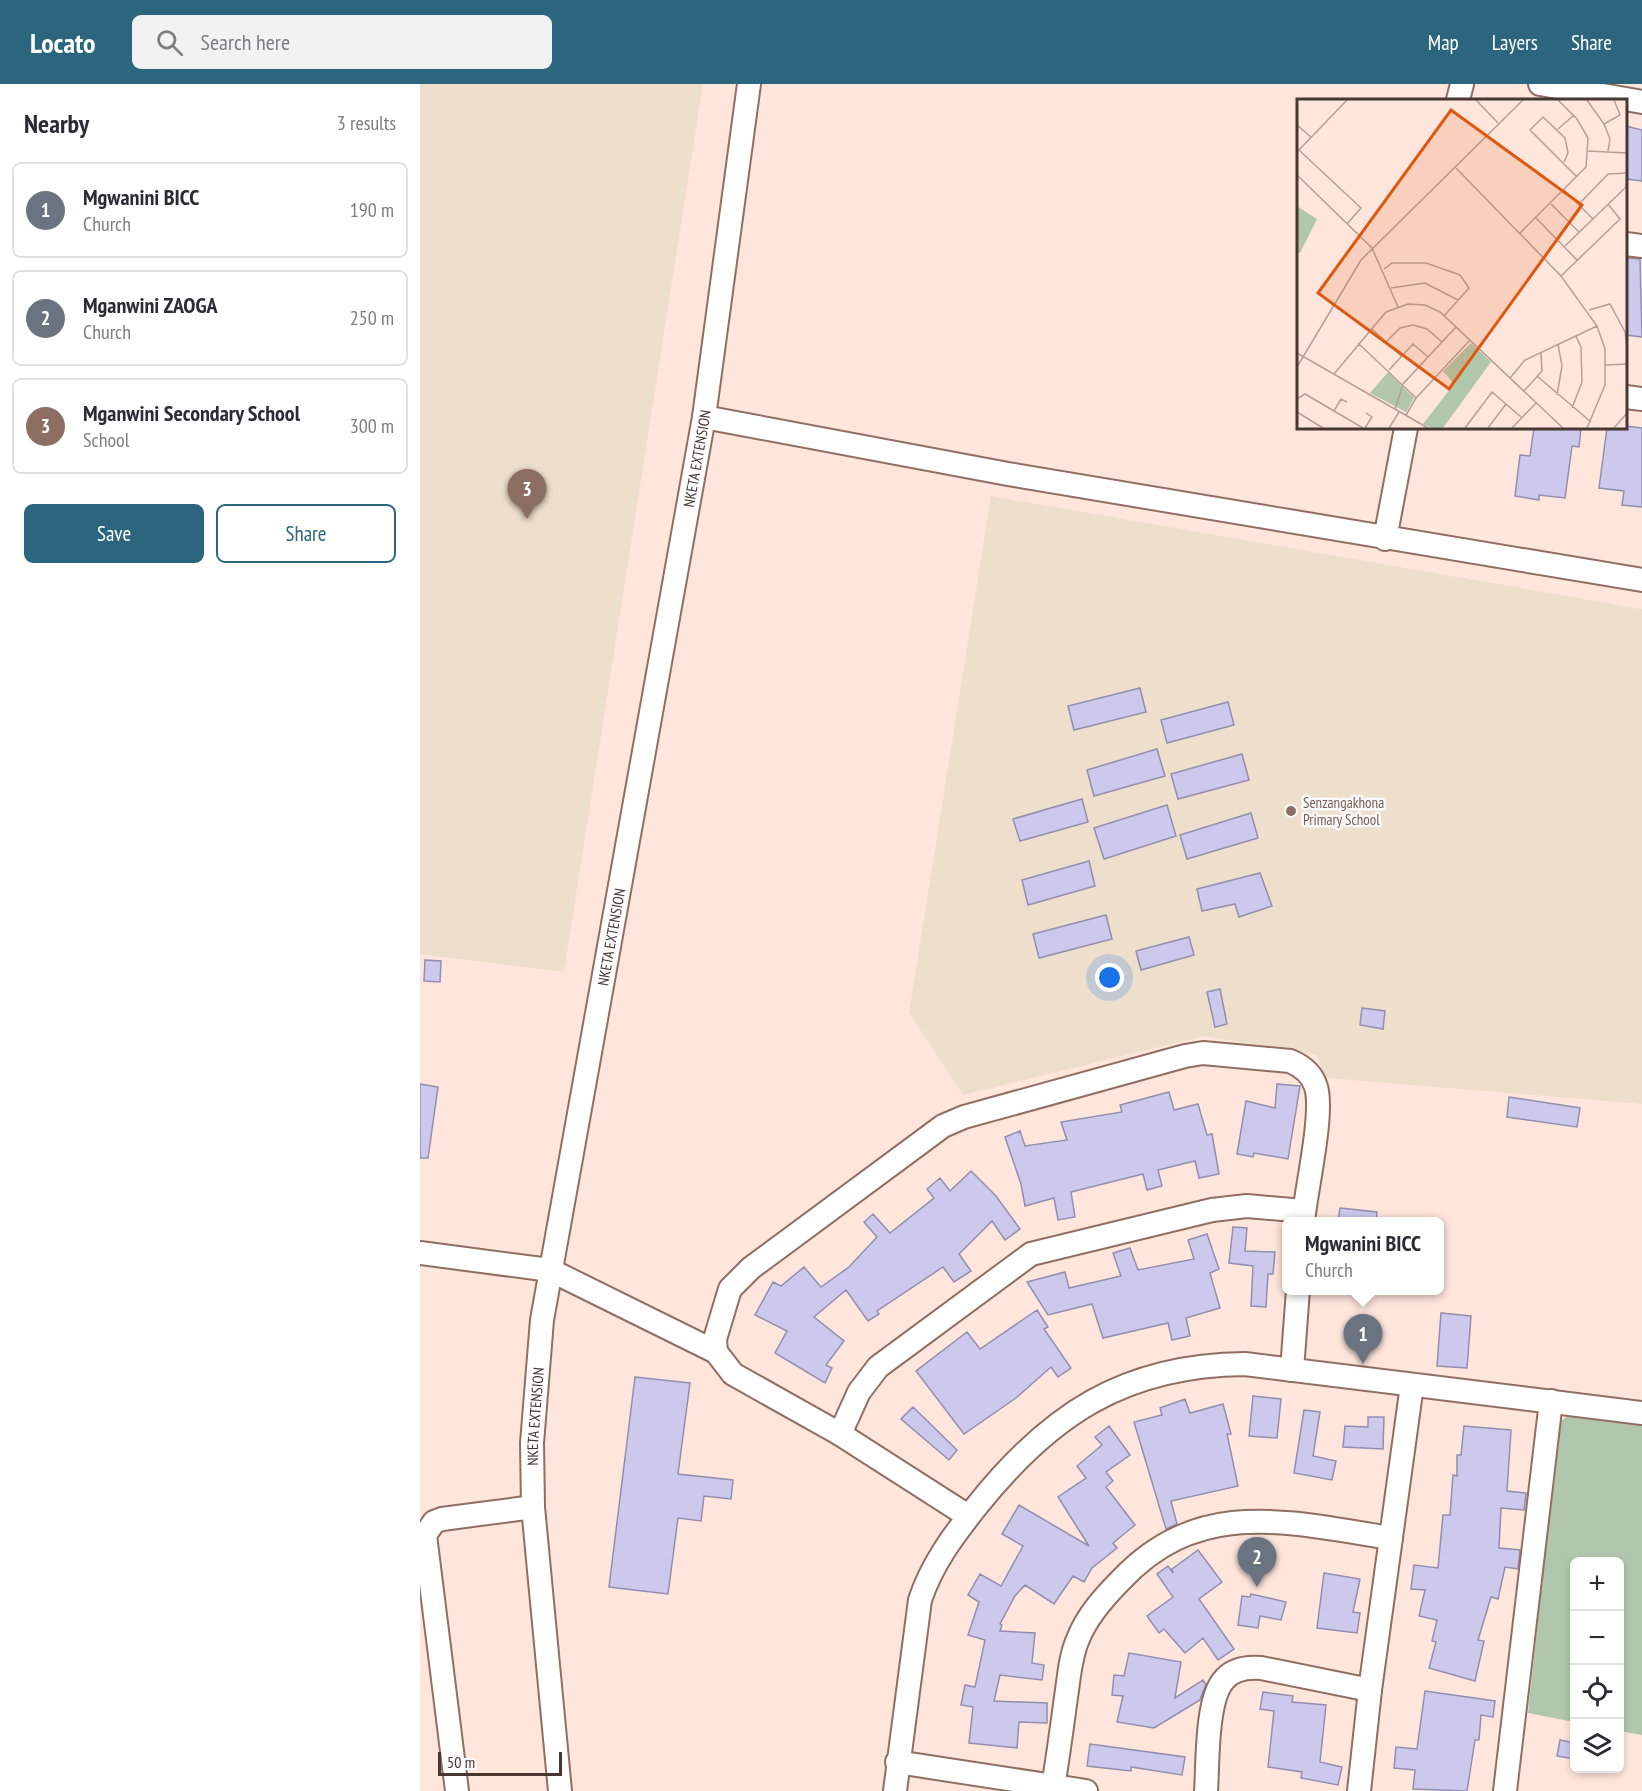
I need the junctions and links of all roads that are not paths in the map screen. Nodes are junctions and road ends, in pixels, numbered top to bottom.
1 (749, 84) edge
2 (1462, 84) edge
3 (1540, 84) edge
4 (1618, 91) edge
5 (1458, 99) edge
6 (1642, 102) edge
7 (1627, 244) edge
8 (1642, 246) edge
9 (1627, 397) edge
10 (1642, 399) edge
11 (705, 417) junction
12 (1406, 429) edge
13 (1385, 539) junction
14 (1642, 580) edge
15 (1304, 1216) edge
16 (420, 1253) edge
17 (549, 1270) junction
18 (1298, 1295) edge
19 (716, 1352) junction
20 (1292, 1370) junction
21 (1412, 1385) junction
22 (1551, 1401) junction
23 (1642, 1413) edge
24 (840, 1434) junction
25 (533, 1507) junction
26 (968, 1516) junction
27 (1391, 1538) junction
28 (1370, 1690) junction
29 (897, 1762) junction
30 (1053, 1788) junction
31 (457, 1791) edge
32 (560, 1791) edge
33 (895, 1791) edge
34 (1086, 1791) edge
35 (1206, 1791) edge
36 (1359, 1791) edge
37 (1505, 1791) edge

1 - 11 street, NKETA EXTENSION
2 - 5 street
3 - 4 street
4 - 6 street
7 - 8 street
9 - 10 street
11 - 13 street
11 - 17 street, NKETA EXTENSION
12 - 13 street
13 - 14 street
15 - 19 street
15 - 24 street
16 - 17 street
17 - 19 street
17 - 25 street, NKETA EXTENSION
18 - 20 street
19 - 24 street
20 - 21 street
20 - 26 street
21 - 22 street
21 - 27 street
22 - 23 street
22 - 37 street
24 - 26 street
25 - 31 street
25 - 32 street, NKETA EXTENSION
26 - 29 street
27 - 28 street
27 - 30 street
28 - 35 street
28 - 36 street
29 - 30 street
29 - 33 street
30 - 34 street

